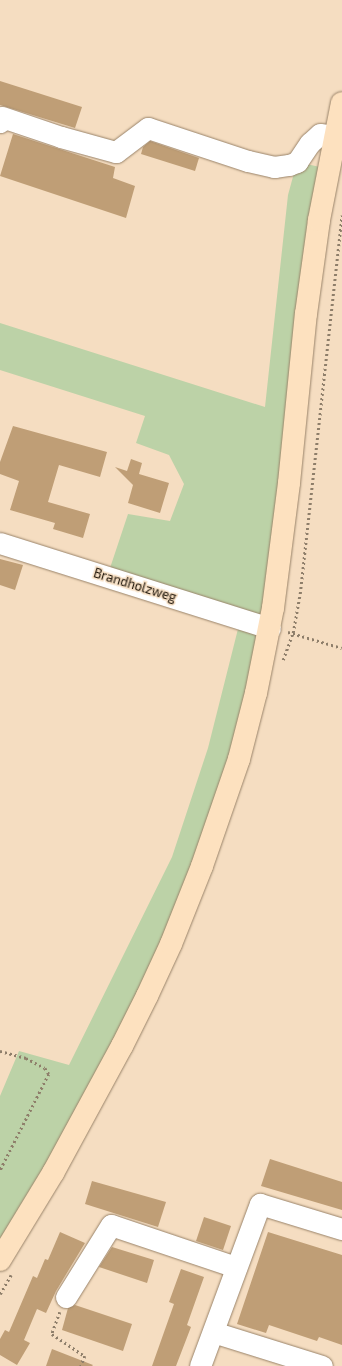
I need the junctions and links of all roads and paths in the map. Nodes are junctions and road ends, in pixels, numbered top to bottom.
1 (342, 103) edge
2 (0, 122) edge
3 (335, 136) junction
4 (0, 543) edge
5 (270, 628) junction
6 (293, 633) dead end
7 (342, 648) edge
8 (0, 1051) edge
9 (0, 1171) edge
10 (342, 1230) edge
11 (0, 1260) edge
12 (236, 1268) junction
13 (66, 1297) joint
14 (213, 1332) junction
15 (81, 1366) edge
16 (200, 1366) edge
17 (322, 1366) edge

1 - 3 main road
2 - 3 street
3 - 5 main road
4 - 5 street, Brandholzweg
5 - 11 main road
6 - 7 path
8 - 9 path
10 - 12 street
12 - 13 street
12 - 14 street
13 - 15 path
14 - 16 street
14 - 17 street

